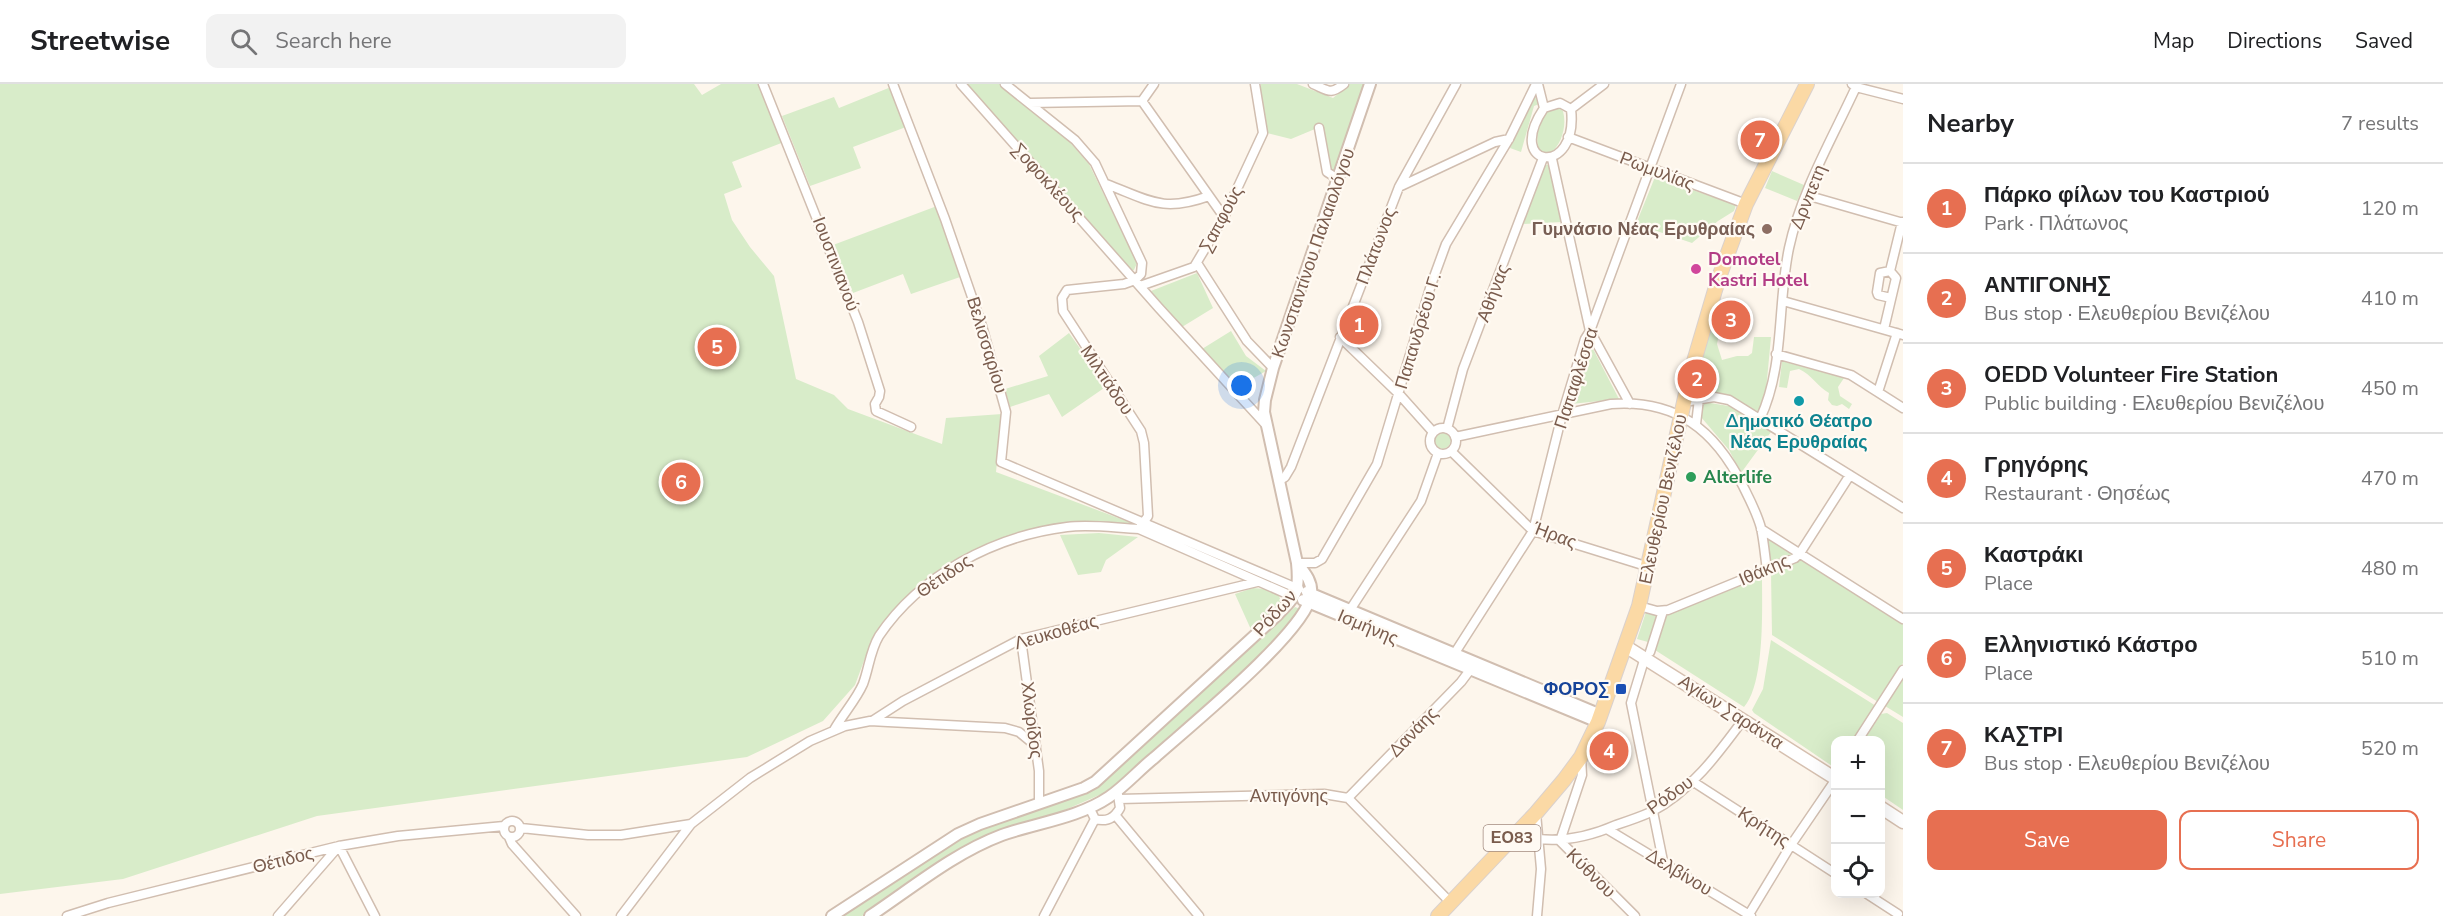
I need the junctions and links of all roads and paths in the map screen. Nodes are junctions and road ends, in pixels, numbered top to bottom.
1 (763, 84) edge
2 (892, 84) edge
3 (961, 84) edge
4 (1005, 84) edge
5 (1155, 84) edge
6 (1255, 84) edge
7 (1313, 84) edge
8 (1344, 84) edge
9 (1370, 84) edge
10 (1456, 84) edge
11 (1538, 84) edge
12 (1604, 84) edge
13 (1682, 84) edge
14 (1807, 84) edge
15 (1854, 86) edge
16 (1903, 99) edge
17 (1142, 101) junction
18 (1030, 103) junction
19 (1544, 108) junction
20 (1571, 109) junction
21 (1319, 128) dead end
22 (1568, 137) junction
23 (1509, 139) junction
24 (1548, 158) junction
25 (1650, 168) junction
26 (1338, 179) junction
27 (1106, 184) junction
28 (1399, 187) junction
29 (1209, 195) junction
30 (1806, 195) junction
31 (1746, 204) junction
32 (1224, 217) junction
33 (1902, 223) edge
34 (1197, 262) junction
35 (1890, 271) junction
36 (1138, 283) junction
37 (1891, 298) junction
38 (1783, 301) junction
39 (1884, 329) junction
40 (1590, 331) junction
41 (1900, 334) edge
42 (1340, 337) junction
43 (1776, 354) junction
44 (1274, 368) junction
45 (1878, 392) junction
46 (1398, 394) junction
47 (1699, 399) junction
48 (1630, 404) junction
49 (1903, 408) edge
50 (1682, 409) junction
51 (1562, 415) junction
52 (1760, 419) junction
53 (1696, 424) junction
54 (1268, 426) junction
55 (911, 427) dead end
56 (1447, 429) junction
57 (1433, 432) junction
58 (1455, 437) junction
59 (1451, 451) junction
60 (1438, 453) junction
61 (1850, 475) junction
62 (1280, 480) junction
63 (1903, 508) edge
64 (1142, 526) junction
65 (1761, 529) junction
66 (1533, 531) junction
67 (1800, 553) junction
68 (1297, 563) junction
69 (1649, 567) junction
70 (1767, 570) junction
71 (1257, 582) junction
72 (1296, 593) junction
73 (1311, 598) junction
74 (1639, 606) junction
75 (1350, 610) junction
76 (1663, 611) junction
77 (1903, 619) edge
78 (1021, 639) junction
79 (1626, 642) junction
80 (1648, 654) junction
81 (1452, 657) junction
82 (1473, 666) junction
83 (1903, 670) edge
84 (1599, 718) junction
85 (1743, 720) junction
86 (870, 722) junction
87 (834, 730) junction
88 (1861, 736) edge
89 (1036, 746) junction
90 (1581, 757) junction
91 (1831, 768) edge
92 (1831, 776) edge
93 (1692, 781) junction
94 (1831, 786) edge
95 (1117, 796) junction
96 (1348, 798) junction
97 (1039, 802) junction
98 (1885, 803) edge
99 (1089, 807) junction
100 (1885, 810) edge
101 (1652, 811) junction
102 (1536, 813) junction
103 (1903, 814) edge
104 (1116, 816) junction
105 (1095, 819) junction
106 (1903, 822) edge
107 (691, 824) junction
108 (504, 826) junction
109 (1607, 829) junction
110 (516, 834) junction
111 (1539, 839) junction
112 (1560, 841) junction
113 (1791, 845) junction
114 (339, 846) junction
115 (1663, 861) junction
116 (1831, 871) edge
117 (1874, 898) edge
118 (1451, 903) junction
119 (1899, 912) edge
120 (875, 915) edge
121 (69, 916) edge
122 (278, 916) edge
123 (375, 916) edge
124 (576, 916) edge
125 (621, 916) edge
126 (832, 916) edge
127 (1044, 916) edge
128 (1199, 916) edge
129 (1438, 916) edge
130 (1537, 916) edge
131 (1635, 916) edge
132 (1749, 916) edge

1 - 55 street, Ιουστινιανού
2 - 64 street, Βελισσαρίου
3 - 36 street, Σοφοκλέους
4 - 18 street
5 - 17 street
6 - 32 street, Σαπφούς
7 - 8 street
9 - 26 street, Κωνσταντίνου Παλαιολόγου
10 - 28 street, Πλάτωνος
11 - 19 street
11 - 23 street, Παπανδρέου Γ.
12 - 20 street
13 - 25 street, Παπαφλέσσα
14 - 31 main road, Ελευθερίου Βενιζέλου / ΕΟ83
15 - 16 street
15 - 30 street, Δρνπετη
17 - 18 street
17 - 29 street
18 - 27 street
19 - 20 street
19 - 24 street
20 - 22 street
21 - 26 street
22 - 24 street
22 - 25 street, Ρωμυλίας
23 - 28 street
23 - 46 street, Παπανδρέου Γ.
24 - 40 street
24 - 56 street, Αθήνας
25 - 31 street, Ρωμυλίας
25 - 40 street, Παπαφλέσσα
26 - 44 street, Κωνσταντίνου Παλαιολόγου
27 - 29 street
27 - 36 street
28 - 42 street, Πλάτωνος
29 - 32 street
30 - 33 street
30 - 38 street, Δρνπετη
31 - 50 main road, Ελευθερίου Βενιζέλου / ΕΟ83
32 - 34 street, Σαπφούς
33 - 35 street
34 - 36 street, Μιλτιάδου
34 - 44 street, Σαπφούς
35 - 37 street
35 - 37 street
36 - 54 street, Σοφοκλέους
36 - 64 street, Μιλτιάδου
37 - 39 street
38 - 39 street
38 - 43 street, Δρνπετη
39 - 41 street
40 - 48 street
40 - 51 street, Παπαφλέσσα
41 - 45 street
42 - 46 street
42 - 62 street, Πλάτωνος
43 - 45 street
43 - 52 street, Δρνπετη
44 - 54 street, Κωνσταντίνου Παλαιολόγου
45 - 49 street
46 - 57 street
46 - 68 street, Παπανδρέου Γ.
47 - 50 street
47 - 52 street
47 - 53 street
48 - 50 street
48 - 51 street
50 - 53 street
50 - 69 main road, Ελευθερίου Βενιζέλου / ΕΟ83
51 - 58 street
51 - 66 street, Παπαφλέσσα
52 - 61 street
53 - 65 street
54 - 62 street, Κωνσταντίνου Παλαιολόγου
56 - 57 street
56 - 58 street
57 - 60 street
58 - 59 street
59 - 60 street
59 - 66 street, Ήρας
60 - 75 street
61 - 63 street
61 - 67 street, Ιθάκης
62 - 68 street, Κωνσταντίνου Παλαιολόγου
64 - 71 street, Ισμήνης
64 - 72 street, Ισμήνης
64 - 87 street, Θέτιδος
65 - 67 street
65 - 70 street
66 - 69 street, Ήρας
66 - 81 street, Παπαφλέσσα
67 - 70 street, Ιθάκης
67 - 77 street
68 - 72 street, Ρόδων
68 - 73 street, Ρόδων
69 - 74 main road, Ελευθερίου Βενιζέλου / ΕΟ83
70 - 76 street, Ιθάκης
71 - 72 street, Ισμήνης
71 - 78 street, Λευκοθέας
72 - 73 street, Ισμήνης
72 - 97 street, Ρόδων
73 - 75 street, Ισμήνης
73 - 81 street, Ισμήνης
73 - 95 street, Ρόδων
74 - 76 street
74 - 79 main road, Ελευθερίου Βενιζέλου / ΕΟ83
75 - 81 street, Ισμήνης
76 - 80 street
78 - 86 street, Λευκοθέας
78 - 89 street, Χλωρίδος
79 - 80 main road, Αγίων Σαράντα
79 - 84 main road, Ελευθερίου Βενιζέλου / ΕΟ83
80 - 85 main road, Αγίων Σαράντα
80 - 91 main road, Αγίων Σαράντα
80 - 101 street
81 - 82 street, Ισμήνης
82 - 84 street, Ισμήνης
82 - 96 street, Δανάης
83 - 88 street
84 - 90 main road, ΕΟ83
85 - 92 main road, Αγίων Σαράντα
85 - 93 street, Ρόδου
86 - 87 street
86 - 89 street
87 - 107 street
89 - 97 street, Χλωρίδος
90 - 102 main road, ΕΟ83
90 - 112 street, Κύθνου
93 - 101 street, Ρόδου
93 - 113 street, Κρήτης
94 - 113 street
95 - 96 street, Αντιγόνης
95 - 99 street, Ρόδων
95 - 104 street
96 - 118 street, Αντιγόνης
97 - 126 street, Ρόδων
98 - 103 main road
99 - 105 street
99 - 120 street, Ρόδων
100 - 106 main road
101 - 109 street, Ρόδου
101 - 115 street
102 - 111 street
102 - 118 main road, ΕΟ83
104 - 105 street
104 - 128 street
105 - 127 street
107 - 110 street
107 - 125 street
108 - 110 street
108 - 110 street, Θέτιδος
108 - 114 street, Θέτιδος
109 - 112 street, Ρόδου
109 - 115 street, Δελβίνου
110 - 124 street
111 - 112 street, Ρόδου
111 - 130 street
112 - 131 street, Κύθνου
113 - 116 street, Κρήτης
113 - 132 street
114 - 121 street, Θέτιδος
114 - 122 street
114 - 123 street
115 - 132 street, Δελβίνου
117 - 119 street
118 - 129 main road, ΕΟ83

